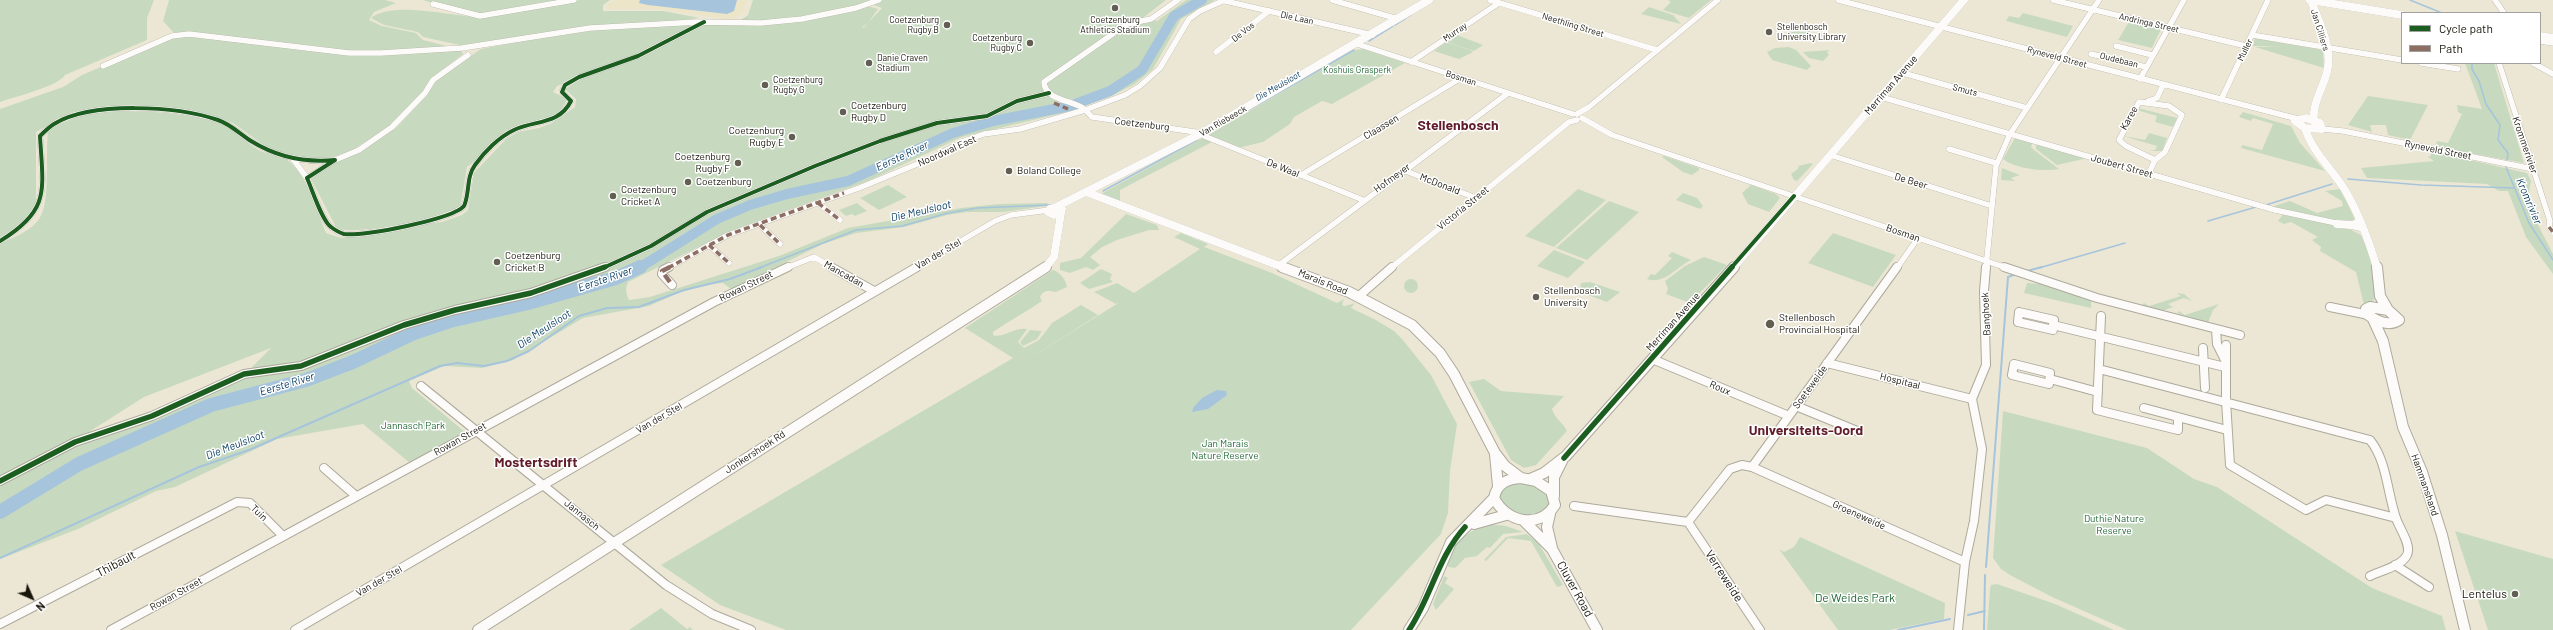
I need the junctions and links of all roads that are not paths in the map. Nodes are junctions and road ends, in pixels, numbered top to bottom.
1 (574, 0) edge
2 (879, 0) edge
3 (1178, 0) edge
4 (1223, 0) edge
5 (1332, 0) edge
6 (1429, 0) edge
7 (1490, 0) edge
8 (1718, 0) edge
9 (1838, 0) edge
10 (1964, 0) edge
11 (2053, 0) edge
12 (2099, 0) edge
13 (2184, 0) edge
14 (2268, 0) edge
15 (2311, 0) edge
16 (2495, 0) edge
17 (1499, 3) junction
18 (433, 4) dead end
19 (2093, 10) junction
20 (1269, 11) junction
21 (2503, 12) edge
22 (2401, 15) edge
23 (1398, 19) junction
24 (704, 22) junction
25 (1941, 27) junction
26 (2168, 27) junction
27 (1373, 35) junction
28 (2252, 35) junction
29 (2541, 36) edge
30 (2553, 38) edge
31 (2541, 41) edge
32 (2553, 43) edge
33 (1357, 44) junction
34 (491, 45) junction
35 (2116, 46) dead end
36 (2246, 46) junction
37 (462, 48) junction
38 (2327, 48) junction
39 (1657, 50) junction
40 (1216, 52) dead end
41 (2092, 54) dead end
42 (468, 55) junction
43 (2152, 55) junction
44 (2060, 58) junction
45 (2401, 60) edge
46 (1411, 62) junction
47 (2430, 64) edge
48 (2499, 64) edge
49 (2535, 64) edge
50 (102, 66) dead end
51 (2146, 67) junction
52 (2458, 69) dead end
53 (1903, 73) junction
54 (2553, 74) edge
55 (1461, 78) junction
56 (2140, 79) junction
57 (2324, 84) junction
58 (2163, 85) junction
59 (1049, 93) junction
60 (1507, 94) junction
61 (1881, 97) junction
62 (2157, 98) junction
63 (2221, 100) junction
64 (2145, 101) junction
65 (2160, 105) junction
66 (2027, 108) junction
67 (1085, 110) junction
68 (1577, 118) junction
69 (2298, 120) junction
70 (2314, 120) junction
71 (2305, 128) junction
72 (2320, 128) junction
73 (2010, 134) junction
74 (1203, 135) junction
75 (2313, 143) junction
76 (1949, 149) dead end
77 (2140, 150) junction
78 (2165, 152) junction
79 (1830, 155) junction
80 (292, 158) junction
81 (335, 160) junction
82 (2156, 160) junction
83 (1996, 163) junction
84 (2533, 169) junction
85 (1403, 170) junction
86 (2149, 174) junction
87 (1301, 176) junction
88 (307, 178) junction
89 (1088, 193) junction
90 (1794, 196) junction
91 (1476, 198) junction
92 (1363, 200) junction
93 (818, 203) junction
94 (1992, 206) junction
95 (1055, 211) junction
96 (840, 220) dead end
97 (2337, 224) joint
98 (760, 225) junction
99 (2363, 226) junction
100 (2551, 229) edge
101 (1918, 238) junction
102 (0, 241) edge
103 (780, 244) dead end
104 (708, 245) junction
105 (814, 257) joint
106 (1988, 261) junction
107 (730, 263) dead end
108 (1278, 264) junction
109 (672, 284) dead end
110 (874, 291) junction
111 (1358, 296) junction
112 (2380, 296) junction
113 (2388, 310) junction
114 (2371, 312) junction
115 (2101, 316) dead end
116 (2392, 323) junction
117 (2053, 325) junction
118 (2216, 329) junction
119 (2240, 335) dead end
120 (2100, 336) junction
121 (2227, 337) junction
122 (2383, 341) junction
123 (2203, 348) dead end
124 (1652, 359) junction
125 (2225, 360) junction
126 (2203, 362) junction
127 (1827, 363) junction
128 (2099, 369) junction
129 (2050, 379) junction
130 (421, 386) dead end
131 (2205, 388) dead end
132 (2098, 392) junction
133 (1972, 399) junction
134 (2226, 401) junction
135 (1796, 406) junction
136 (2144, 408) dead end
137 (1789, 416) junction
138 (2178, 417) junction
139 (477, 430) junction
140 (2227, 430) junction
141 (1857, 432) dead end
142 (1495, 453) junction
143 (1564, 458) junction
144 (1752, 467) junction
145 (324, 468) dead end
146 (1525, 478) junction
147 (0, 481) edge
148 (544, 485) junction
149 (1498, 486) junction
150 (356, 496) junction
151 (1554, 496) junction
152 (1494, 498) junction
153 (231, 503) joint
154 (1574, 506) dead end
155 (1550, 514) junction
156 (1506, 515) junction
157 (2396, 518) junction
158 (1523, 520) junction
159 (1688, 522) junction
160 (1465, 527) junction
161 (283, 536) junction
162 (616, 542) junction
163 (1552, 549) junction
164 (1965, 562) junction
165 (2395, 565) junction
166 (2370, 576) dead end
167 (2429, 587) dead end
168 (0, 624) edge
169 (111, 630) edge
170 (295, 630) edge
171 (478, 630) edge
172 (751, 630) edge
173 (1410, 630) edge
174 (1597, 630) edge
175 (1760, 630) edge
176 (1958, 630) edge
177 (2465, 630) edge

1 - 18 street
2 - 24 street
3 - 59 street
4 - 20 street, Die Laan
4 - 67 street, Noordwal East
5 - 23 street
6 - 23 street, Van Riebeeck
7 - 17 street, Neethling Street
8 - 39 street, Victoria Street
9 - 25 street, Ryneveld Street
10 - 25 street, Merriman Avenue
11 - 19 street, Andringa Street
12 - 19 street, Banghoek
13 - 26 street
14 - 28 street, Muller
15 - 22 street
15 - 38 street, Jan Cilliers
16 - 21 street
17 - 39 street, Neethling Street
17 - 46 street, Murray
19 - 26 street, Andringa Street
19 - 44 street, Banghoek
20 - 27 street, Die Laan
20 - 40 street, De Vos
23 - 27 street, Van Riebeeck
24 - 34 street
24 - 88 street
25 - 44 street, Ryneveld Street
25 - 53 street, Merriman Avenue
26 - 36 street, Andringa Street
26 - 43 street
27 - 33 street, Van Riebeeck
28 - 36 street, Muller
28 - 38 street
29 - 30 street
31 - 32 street
33 - 46 street, Bosman
33 - 74 street, Van Riebeeck
34 - 37 street
34 - 42 street
35 - 43 street
36 - 63 street, Muller
37 - 42 street
37 - 50 street
38 - 45 street
38 - 57 street, Jan Cilliers
39 - 68 street, Victoria Street
41 - 51 street, Oudebaan
42 - 81 street
43 - 51 street
44 - 56 street, Ryneveld Street
44 - 66 street, Banghoek
46 - 55 street, Bosman
47 - 52 street
48 - 84 street, Krommerivier
49 - 54 street
51 - 56 street
53 - 61 street, Merriman Avenue
53 - 66 street, Smuts
55 - 60 street, Bosman
55 - 87 street, Claassen
56 - 58 street, Ryneveld Street
57 - 69 street, Jan Cilliers
57 - 70 street, Jan Cilliers
58 - 62 street
58 - 63 street, Ryneveld Street
59 - 67 street, Coetzenburg
59 - 147 street
60 - 68 street, Bosman
60 - 85 street, Hofmeyer
61 - 73 street, Joubert Street
61 - 79 street, Merriman Avenue
62 - 64 street, Karee
62 - 65 street
63 - 69 street, Ryneveld Street
64 - 65 street, Karee
64 - 77 street, Karee
65 - 78 street, Karee
66 - 73 street, Banghoek
67 - 74 street, Coetzenburg
67 - 93 street, Noordwal East
68 - 90 street, Bosman
68 - 91 street, Victoria Street
69 - 70 street
69 - 71 street
70 - 72 street
71 - 72 street
71 - 75 street
72 - 75 street
72 - 84 street, Ryneveld Street
73 - 83 street, Banghoek
73 - 86 street, Joubert Street
74 - 87 street, De Waal
74 - 89 street, Van Riebeeck
75 - 99 street
76 - 83 street
77 - 78 street, Karee
77 - 82 street, Karee
78 - 82 street
79 - 90 street, Merriman Avenue
79 - 94 street, De Beer
80 - 81 street
80 - 88 street
80 - 102 street
81 - 88 street
82 - 86 street
83 - 94 street, Banghoek
84 - 100 street, Krommerivier
85 - 91 street, McDonald
85 - 92 street, Hofmeyer
86 - 97 street, Joubert Street
87 - 92 street, De Waal
89 - 95 street, Van Riebeeck
89 - 108 street, Marais Road
90 - 101 street, Bosman
90 - 124 street, Merriman Avenue
91 - 111 street, Victoria Street
92 - 108 street, Hofmeyer
93 - 96 street
93 - 98 street, Noordwal East
94 - 106 street, Banghoek
95 - 110 street, Van der Stel
95 - 162 street, Jonkershoek Rd
97 - 99 street
98 - 103 street
98 - 104 street, Noordwal East
99 - 112 street
101 - 106 street, Bosman
101 - 127 street, Soeteweide
104 - 107 street
104 - 109 street, Noordwal East
105 - 110 street, Mancadan
105 - 139 street, Rowan Street
106 - 118 street, Bosman
106 - 133 street, Banghoek
108 - 111 street, Marais Road
110 - 148 street, Van der Stel
111 - 142 street, Marais Road
112 - 113 street
112 - 114 street
113 - 114 street
113 - 116 street
114 - 116 street
114 - 122 street, Hammanshand
115 - 120 street
116 - 122 street
117 - 117 street
117 - 120 street
118 - 121 street, Bosman
118 - 125 street
119 - 121 street, Bosman
120 - 126 street
120 - 128 street
121 - 125 street
122 - 177 street, Hammanshand
123 - 126 street
124 - 137 street, Roux
124 - 143 street, Merriman Avenue
125 - 126 street
125 - 134 street
126 - 131 street
127 - 133 street, Hospitaal
127 - 135 street, Soeteweide
128 - 132 street
128 - 134 street
129 - 129 street
129 - 132 street
130 - 139 street, Jannasch
132 - 138 street
133 - 164 street
134 - 140 street
134 - 157 street
135 - 137 street, Soeteweide
135 - 141 street
136 - 138 street
137 - 144 street, Soeteweide
138 - 140 street
139 - 148 street, Jannasch
139 - 150 street, Rowan Street
140 - 157 street
142 - 146 street, Marais Road
142 - 149 street, Marais Road
143 - 146 street, Merriman Avenue
143 - 151 street, Merriman Avenue
144 - 159 street
144 - 164 street, Groeneweide
145 - 150 street
146 - 149 street
146 - 151 street
148 - 162 street, Jannasch
148 - 170 street, Van der Stel
149 - 152 street
150 - 161 street, Rowan Street
151 - 155 street
152 - 156 street
152 - 160 street
153 - 161 street, Tuin
153 - 168 street, Thibault
154 - 159 street
155 - 158 street
155 - 163 street, Cluver Road
156 - 158 street
156 - 160 street
157 - 165 street
158 - 163 street, Cluver Road
159 - 175 street, Verreweide
160 - 173 street
161 - 169 street, Rowan Street
162 - 171 street, Jonkershoek Rd
162 - 172 street, Jannasch
163 - 174 street, Cluver Road
164 - 176 street
165 - 166 street
165 - 167 street

